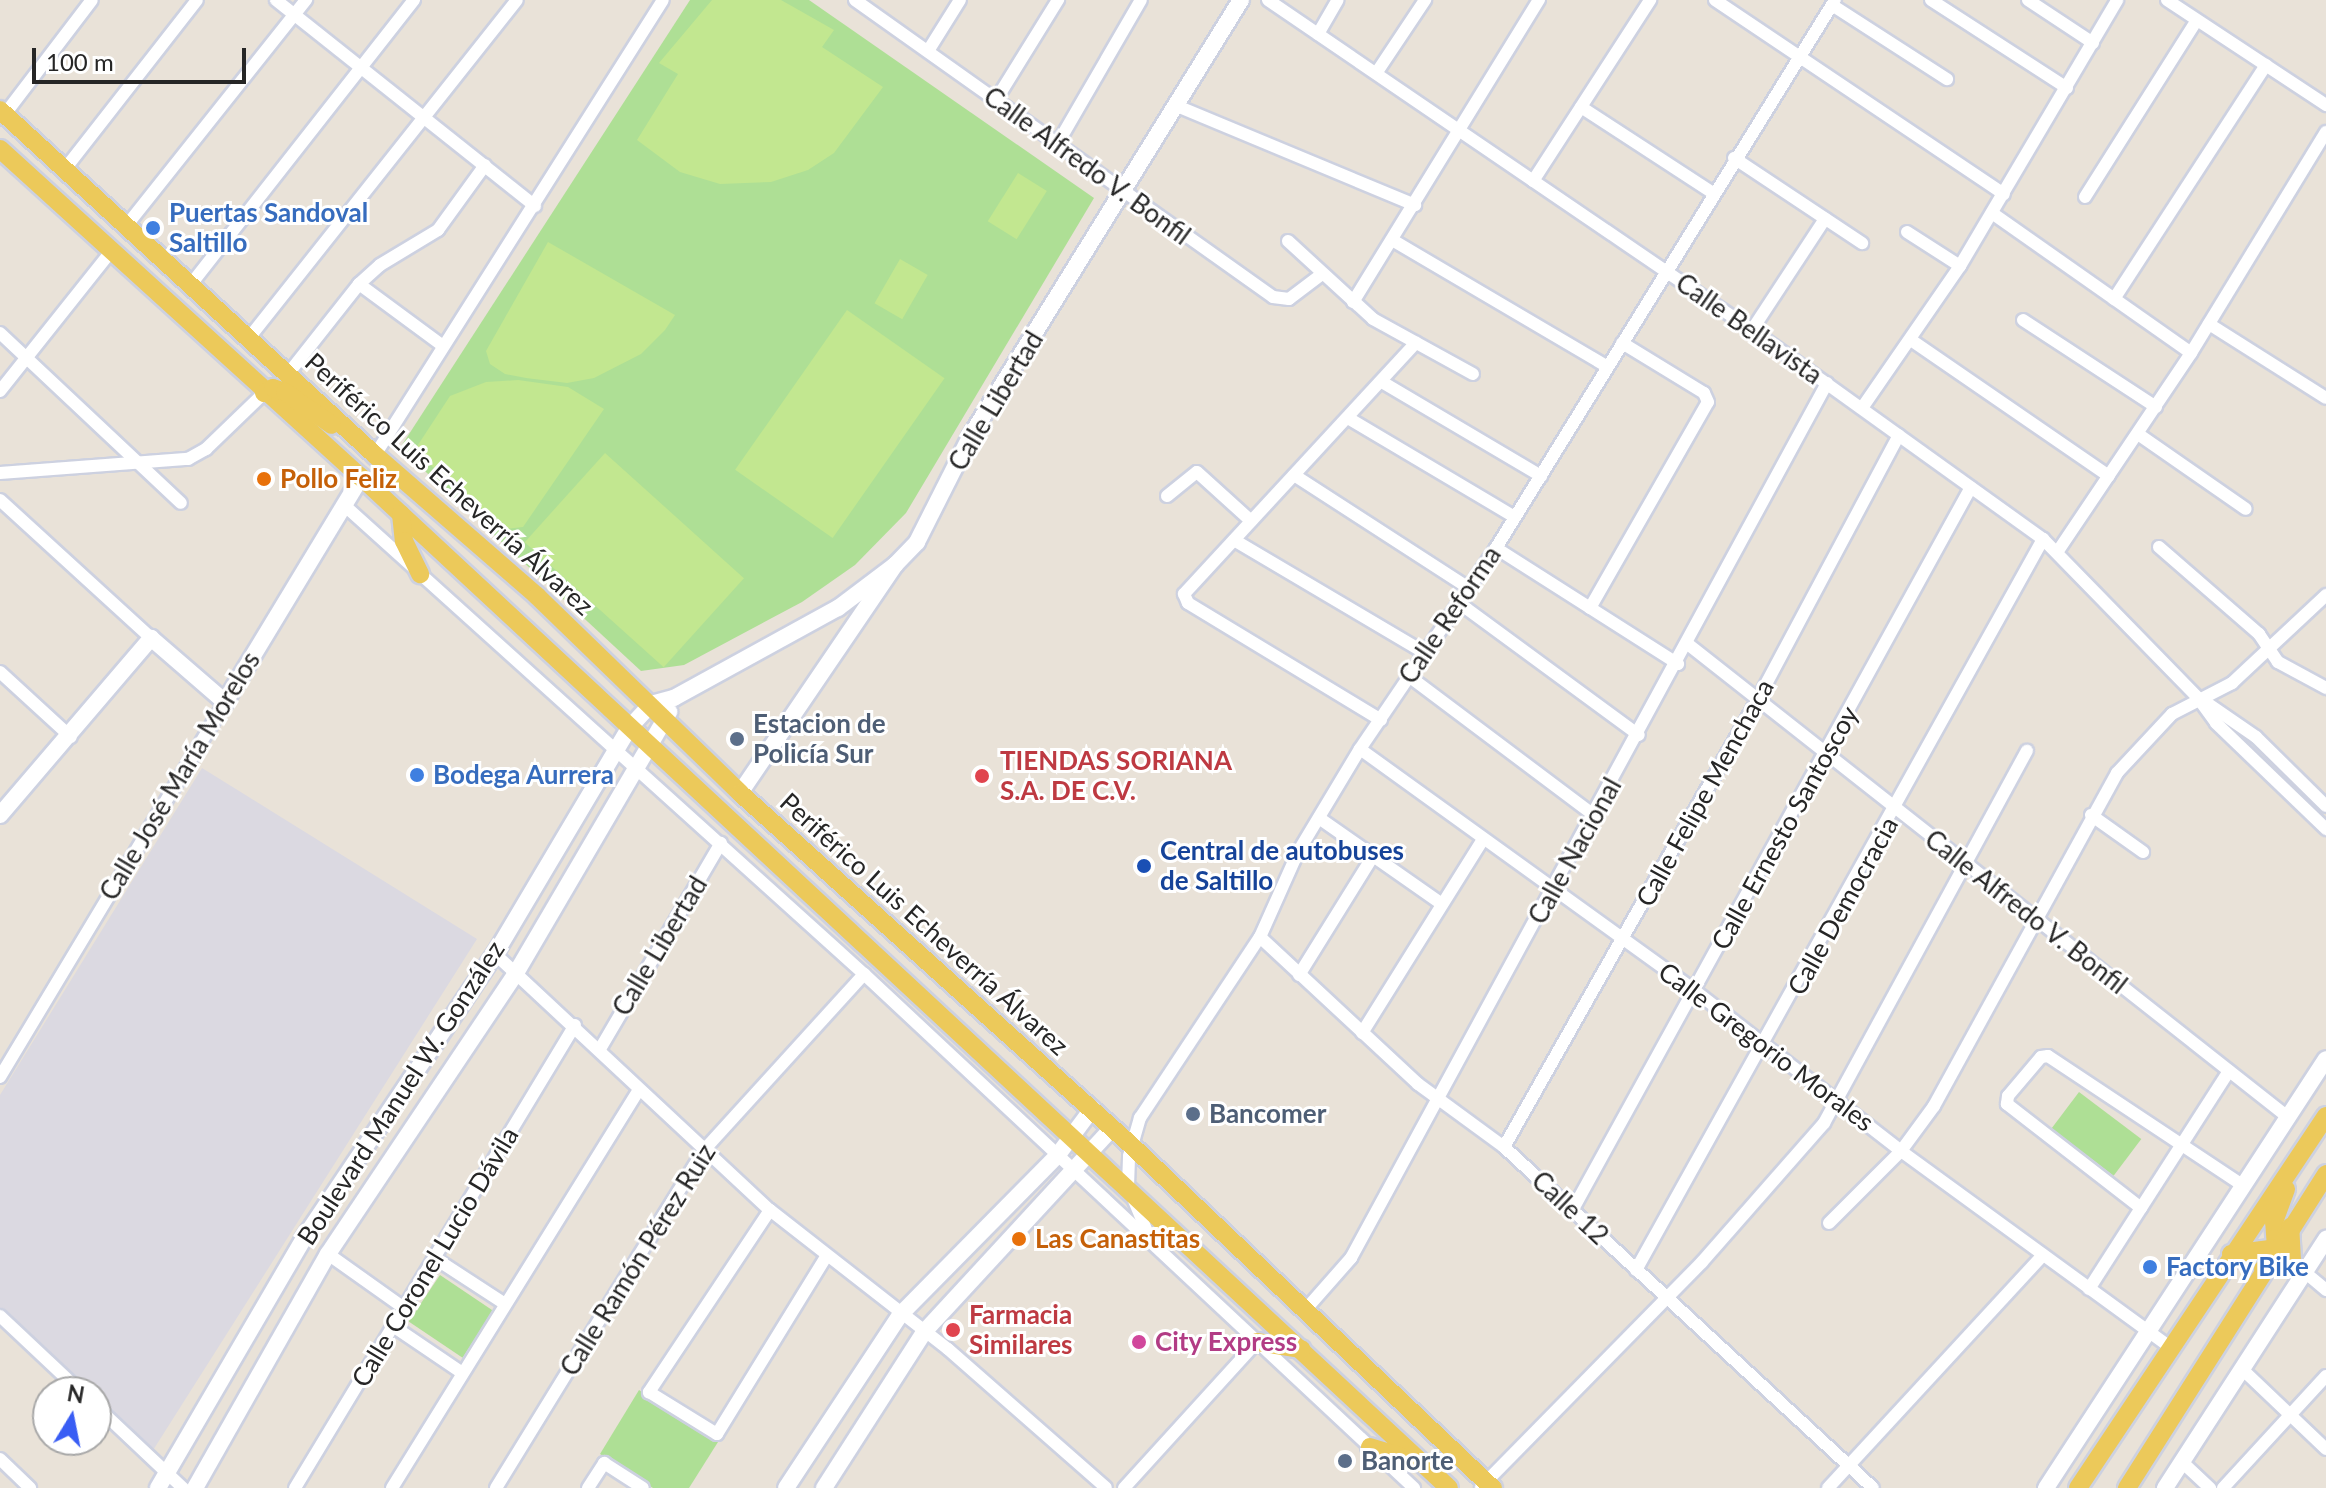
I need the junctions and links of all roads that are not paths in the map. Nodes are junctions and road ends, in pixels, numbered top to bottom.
1 (92, 0) edge
2 (197, 0) edge
3 (276, 0) edge
4 (306, 0) edge
5 (414, 0) edge
6 (517, 0) edge
7 (663, 0) edge
8 (855, 0) edge
9 (960, 0) edge
10 (1058, 0) edge
11 (1141, 0) edge
12 (1241, 0) edge
13 (1268, 0) edge
14 (1338, 0) edge
15 (1425, 0) edge
16 (1539, 0) edge
17 (1650, 0) edge
18 (1715, 0) edge
19 (1931, 0) edge
20 (2028, 0) edge
21 (2117, 0) edge
22 (2167, 0) edge
23 (1834, 2) edge
24 (294, 15) junction
25 (2197, 20) junction
26 (1318, 34) junction
27 (2093, 43) junction
28 (928, 51) junction
29 (1799, 58) junction
30 (2266, 65) junction
31 (360, 69) junction
32 (1377, 72) junction
33 (1947, 79) dead end
34 (2067, 88) junction
35 (996, 100) junction
36 (2326, 105) edge
37 (1177, 106) junction
38 (1581, 107) junction
39 (2, 112) edge
40 (424, 119) junction
41 (1459, 130) junction
42 (2326, 132) edge
43 (1058, 143) junction
44 (0, 149) edge
45 (1734, 158) junction
46 (485, 165) junction
47 (65, 169) junction
48 (1533, 181) junction
49 (1123, 192) junction
50 (1713, 193) junction
51 (2004, 194) junction
52 (2085, 197) dead end
53 (1415, 205) junction
54 (535, 206) junction
55 (1992, 213) junction
56 (1825, 219) junction
57 (127, 225) junction
58 (1907, 232) dead end
59 (1288, 241) dead end
60 (1394, 241) junction
61 (1862, 243) dead end
62 (112, 250) junction
63 (1960, 266) junction
64 (1666, 271) junction
65 (1322, 274) junction
66 (192, 283) junction
67 (359, 284) junction
68 (2114, 299) junction
69 (1353, 302) junction
70 (2023, 320) dead end
71 (2209, 324) junction
72 (1752, 330) junction
73 (0, 333) edge
74 (249, 338) junction
75 (1911, 340) junction
76 (1416, 343) junction
77 (1622, 343) junction
78 (443, 346) junction
79 (2191, 353) junction
80 (27, 357) junction
81 (1608, 367) junction
82 (288, 374) junction
83 (1473, 374) dead end
84 (1382, 382) junction
85 (1827, 383) junction
86 (0, 391) edge
87 (264, 393) junction
88 (2325, 396) edge
89 (2156, 407) junction
90 (1862, 408) junction
91 (1348, 418) junction
92 (346, 429) junction
93 (2138, 434) junction
94 (1899, 435) junction
95 (375, 455) junction
96 (139, 465) junction
97 (0, 473) edge
98 (1294, 475) junction
99 (1541, 476) junction
100 (2109, 476) junction
101 (361, 477) junction
102 (1971, 487) junction
103 (1167, 496) dead end
104 (0, 500) edge
105 (181, 503) dead end
106 (344, 505) junction
107 (2246, 509) dead end
108 (401, 514) junction
109 (1515, 517) junction
110 (1251, 521) junction
111 (2043, 539) junction
112 (1234, 540) junction
113 (2159, 547) dead end
114 (1496, 548) junction
115 (2058, 551) junction
116 (895, 565) junction
117 (420, 574) junction
118 (1469, 588) junction
119 (2326, 595) edge
120 (1459, 603) junction
121 (1590, 608) junction
122 (151, 638) junction
123 (1689, 645) junction
124 (2269, 648) junction
125 (1425, 653) junction
126 (1678, 664) junction
127 (0, 672) edge
128 (1410, 677) junction
129 (2326, 688) edge
130 (674, 698) junction
131 (2198, 698) junction
132 (1758, 699) junction
133 (225, 702) junction
134 (651, 704) junction
135 (666, 719) junction
136 (1381, 720) junction
137 (629, 728) junction
138 (1639, 735) junction
139 (71, 737) junction
140 (647, 744) junction
141 (615, 746) junction
142 (1360, 749) junction
143 (2027, 751) dead end
144 (1825, 754) junction
145 (635, 764) junction
146 (740, 793) junction
147 (2326, 806) edge
148 (1896, 810) junction
149 (0, 815) edge
150 (2091, 815) junction
151 (1595, 816) junction
152 (1319, 818) junction
153 (2326, 829) edge
154 (1483, 839) junction
155 (721, 843) junction
156 (2143, 852) dead end
157 (1373, 856) junction
158 (1965, 863) junction
159 (1553, 890) junction
160 (1442, 904) junction
161 (2034, 918) junction
162 (1260, 937) junction
163 (1624, 941) junction
164 (495, 954) junction
165 (516, 973) junction
166 (864, 974) junction
167 (1299, 975) junction
168 (1695, 991) junction
169 (575, 1025) junction
170 (1362, 1033) junction
171 (1766, 1045) junction
172 (600, 1049) junction
173 (2326, 1059) edge
174 (2229, 1071) junction
175 (0, 1077) edge
176 (639, 1089) junction
177 (1437, 1096) junction
178 (1838, 1101) junction
179 (1092, 1109) junction
180 (2326, 1116) edge
181 (2289, 1118) junction
182 (1112, 1128) junction
183 (1073, 1136) junction
184 (1131, 1145) junction
185 (2181, 1146) junction
186 (1504, 1147) junction
187 (704, 1150) junction
188 (1089, 1151) junction
189 (1901, 1151) junction
190 (1057, 1156) junction
191 (2298, 1162) junction
192 (1073, 1170) junction
193 (2326, 1174) edge
194 (1128, 1186) junction
195 (2244, 1186) junction
196 (2141, 1208) junction
197 (1573, 1209) junction
198 (770, 1210) junction
199 (1829, 1223) dead end
200 (2290, 1227) junction
201 (2326, 1239) edge
202 (1153, 1245) junction
203 (2276, 1248) junction
204 (328, 1254) junction
205 (2231, 1254) junction
206 (2043, 1255) junction
207 (826, 1257) junction
208 (436, 1259) junction
209 (2298, 1267) junction
210 (2263, 1269) junction
211 (1636, 1270) junction
212 (2089, 1289) junction
213 (2326, 1290) edge
214 (1663, 1297) junction
215 (505, 1304) junction
216 (404, 1308) junction
217 (1307, 1308) junction
218 (900, 1315) junction
219 (1, 1320) edge
220 (393, 1326) junction
221 (924, 1332) junction
222 (2146, 1332) junction
223 (1257, 1342) junction
224 (2170, 1347) junction
225 (1302, 1349) junction
226 (2242, 1369) junction
227 (461, 1372) junction
228 (63, 1376) edge
229 (2326, 1376) edge
230 (2289, 1415) junction
231 (112, 1421) edge
232 (1370, 1447) junction
233 (2326, 1449) edge
234 (0, 1459) edge
235 (1419, 1461) junction
236 (2181, 1461) junction
237 (1849, 1466) junction
238 (168, 1473) junction
239 (1486, 1486) edge
240 (30, 1488) edge
241 (158, 1488) edge
242 (183, 1488) edge
243 (195, 1488) edge
244 (295, 1488) edge
245 (392, 1488) edge
246 (496, 1488) edge
247 (588, 1488) edge
248 (643, 1488) edge
249 (786, 1488) edge
250 (824, 1488) edge
251 (1106, 1488) edge
252 (1124, 1488) edge
253 (1414, 1488) edge
254 (1449, 1488) edge
255 (1828, 1488) edge
256 (1873, 1488) edge
257 (2046, 1488) edge
258 (2078, 1488) edge
259 (2127, 1488) edge
260 (2165, 1488) edge
261 (2210, 1488) edge
262 (2223, 1488) edge

1 - 39 street
2 - 47 street
3 - 24 street
4 - 24 street
5 - 31 street
6 - 40 street
7 - 54 street
8 - 28 street, Calle Alfredo V. Bonfil
9 - 28 street
10 - 35 street
11 - 43 street
12 - 37 street, Calle Libertad
13 - 26 street, Calle Bellavista
14 - 26 street
15 - 32 street
16 - 41 street
17 - 38 street
18 - 29 street
19 - 34 street
20 - 27 street
21 - 27 street
22 - 25 street
23 - 29 street, Calle Reforma
23 - 33 street
24 - 31 street
24 - 57 street
25 - 30 street
25 - 52 street
26 - 32 street, Calle Bellavista
27 - 34 street
28 - 35 street, Calle Alfredo V. Bonfil
29 - 45 street, Calle Reforma
29 - 51 street
30 - 36 street
30 - 68 street
31 - 40 street
31 - 66 street
32 - 41 street, Calle Bellavista
34 - 51 street
35 - 43 street, Calle Alfredo V. Bonfil
37 - 49 street, Calle Libertad
37 - 53 street
38 - 48 street
38 - 50 street
39 - 47 main road, Periférico Luis Echeverría Álvarez
40 - 46 street
40 - 74 street
41 - 48 street, Calle Bellavista
41 - 53 street
42 - 71 street
43 - 49 street, Calle Alfredo V. Bonfil
44 - 62 main road, Periférico Luis Echeverría Álvarez
45 - 50 street, Calle Reforma
45 - 56 street
46 - 54 street
46 - 67 street
47 - 57 main road, Periférico Luis Echeverría Álvarez
48 - 64 street, Calle Bellavista
49 - 65 street, Calle Alfredo V. Bonfil
49 - 116 street, Calle Libertad
50 - 64 street, Calle Reforma
51 - 55 street
53 - 60 street
54 - 78 street
55 - 63 street
55 - 68 street
56 - 61 street
56 - 72 street
57 - 66 main road, Periférico Luis Echeverría Álvarez
58 - 63 street
59 - 65 street
60 - 69 street
60 - 81 street
62 - 80 street
62 - 87 main road, Periférico Luis Echeverría Álvarez
63 - 75 street
64 - 72 street, Calle Bellavista
64 - 77 street, Calle Reforma
65 - 69 street
66 - 74 main road, Periférico Luis Echeverría Álvarez
67 - 78 street
67 - 82 street
68 - 79 street
69 - 76 street
70 - 89 street
71 - 79 street
71 - 88 street
72 - 85 street, Calle Bellavista
73 - 80 street
74 - 82 main road, Periférico Luis Echeverría Álvarez
75 - 90 street
75 - 100 street
76 - 83 street
76 - 84 street
77 - 81 street, Calle Reforma
77 - 121 street
78 - 95 street
79 - 89 street
80 - 86 street
80 - 96 street
81 - 99 street, Calle Reforma
82 - 92 main road, Periférico Luis Echeverría Álvarez
84 - 91 street
84 - 99 street
85 - 90 street, Calle Bellavista
85 - 123 street, Calle Nacional
87 - 92 main road
87 - 96 street
87 - 101 main road, Periférico Luis Echeverría Álvarez
89 - 93 street
90 - 94 street, Calle Bellavista
91 - 98 street
91 - 109 street
92 - 95 main road, Periférico Luis Echeverría Álvarez
93 - 100 street
93 - 107 street
94 - 102 street, Calle Bellavista
94 - 132 street, Calle Felipe Menchaca
95 - 134 main road, Periférico Luis Echeverría Álvarez
96 - 97 street
96 - 105 street
98 - 110 street
98 - 118 street
99 - 109 street, Calle Reforma
100 - 115 street
101 - 106 street, Calle José María Morelos
101 - 108 main road, Periférico Luis Echeverría Álvarez
102 - 111 street, Calle Bellavista
102 - 144 street, Calle Ernesto Santoscoy
103 - 110 street
104 - 122 street
106 - 117 street
106 - 133 street, Calle José María Morelos
108 - 117 main road
108 - 137 main road, Periférico Luis Echeverría Álvarez
109 - 114 street, Calle Reforma
110 - 112 street
111 - 115 street, Calle Bellavista
111 - 148 street, Calle Democracia
112 - 125 street
112 - 136 street
113 - 124 street
114 - 118 street, Calle Reforma
114 - 121 street
115 - 131 street, Calle Bellavista
116 - 130 street
116 - 146 street, Calle Libertad
117 - 141 street
118 - 120 street, Calle Reforma
119 - 124 street
120 - 125 street, Calle Reforma
120 - 138 street
121 - 126 street
122 - 133 street
122 - 139 street
123 - 126 street, Calle Nacional
123 - 132 street, Calle Alfredo V. Bonfil
124 - 129 street
124 - 131 street
125 - 128 street, Calle Reforma
126 - 138 street, Calle Nacional
127 - 139 street
128 - 136 street, Calle Reforma
128 - 151 street
130 - 134 street
130 - 135 street, Boulevard Manuel W. González
131 - 147 street, Calle Bellavista
131 - 150 street
131 - 153 street, Calle Bellavista
132 - 144 street, Calle Alfredo V. Bonfil
132 - 163 street, Calle Felipe Menchaca
133 - 175 street, Calle José María Morelos
134 - 135 main road, Periférico Luis Echeverría Álvarez
134 - 137 street, Boulevard Manuel W. González
135 - 140 street, Boulevard Manuel W. González
135 - 146 main road, Periférico Luis Echeverría Álvarez
136 - 142 street, Calle Reforma
137 - 140 main road, Periférico Luis Echeverría Álvarez
137 - 141 street, Boulevard Manuel W. González
138 - 151 street, Calle Nacional
139 - 149 street
140 - 145 street, Boulevard Manuel W. González
140 - 183 main road, Periférico Luis Echeverría Álvarez
141 - 145 street
141 - 164 street, Boulevard Manuel W. González
142 - 152 street, Calle Reforma
142 - 154 street, Calle Gregorio Morales
143 - 158 street
144 - 148 street, Calle Alfredo V. Bonfil
144 - 168 street, Calle Ernesto Santoscoy
145 - 155 street
145 - 165 street, Boulevard Manuel W. González
146 - 179 main road, Periférico Luis Echeverría Álvarez
148 - 158 street, Calle Alfredo V. Bonfil
148 - 171 street, Calle Democracia
150 - 156 street
150 - 161 street
151 - 159 street, Calle Nacional
152 - 157 street
152 - 162 street, Calle Reforma
154 - 159 street, Calle Gregorio Morales
154 - 160 street
155 - 166 street
155 - 172 street, Calle Libertad
157 - 160 street
157 - 167 street
158 - 161 street, Calle Alfredo V. Bonfil
158 - 178 street
159 - 163 street, Calle Gregorio Morales
159 - 177 street, Calle Nacional
160 - 170 street
161 - 174 street, Calle Alfredo V. Bonfil
161 - 189 street
162 - 167 street, Calle 12
162 - 184 street, Calle Reforma
163 - 168 street, Calle Gregorio Morales
163 - 186 street, Calle Felipe Menchaca
164 - 165 street
164 - 238 street, Boulevard Manuel W. González
165 - 169 street
165 - 204 street, Boulevard Manuel W. González
166 - 187 street, Calle Ramón Pérez Ruiz
166 - 190 street
167 - 170 street, Calle 12
168 - 171 street, Calle Gregorio Morales
168 - 197 street, Calle Ernesto Santoscoy
169 - 172 street
169 - 208 street, Calle Coronel Lucio Dávila
170 - 177 street, Calle 12
171 - 178 street, Calle Gregorio Morales
171 - 211 street, Calle Democracia
172 - 176 street
173 - 181 street
174 - 181 street, Calle Alfredo V. Bonfil
174 - 185 street
176 - 187 street
176 - 215 street
177 - 186 street, Calle 12
177 - 217 street, Calle Nacional
178 - 189 street, Calle Gregorio Morales
178 - 214 street
179 - 182 main road, Periférico Luis Echeverría Álvarez
179 - 183 street
180 - 191 main road
181 - 195 street
182 - 184 main road, Periférico Luis Echeverría Álvarez
182 - 188 street
183 - 188 main road, Periférico Luis Echeverría Álvarez
183 - 190 street
184 - 194 street, Calle Reforma
184 - 217 main road, Periférico Luis Echeverría Álvarez
185 - 195 street
185 - 196 street
185 - 196 street
186 - 197 street, Calle 12
187 - 198 street
187 - 246 street, Calle Ramón Pérez Ruiz
188 - 192 street
188 - 194 main road, Periférico Luis Echeverría Álvarez
189 - 199 street
189 - 206 street, Calle Gregorio Morales
190 - 192 street
190 - 218 street
191 - 203 main road
191 - 205 main road
192 - 202 street
192 - 221 street
193 - 200 main road
194 - 202 street, Calle Reforma
194 - 225 main road, Periférico Luis Echeverría Álvarez
195 - 222 street
196 - 212 street
197 - 211 street, Calle 12
198 - 207 street
198 - 207 street
200 - 203 main road
200 - 209 main road
201 - 209 street
202 - 223 street
203 - 205 main road
203 - 209 street
203 - 210 main road
204 - 216 street
204 - 243 street, Boulevard Manuel W. González
205 - 224 main road
206 - 212 street, Calle Gregorio Morales
206 - 237 street
207 - 218 street
208 - 215 street
208 - 216 street, Calle Coronel Lucio Dávila
209 - 210 main road
209 - 213 street
209 - 226 street
210 - 259 main road
211 - 214 street, Calle 12
212 - 222 street, Calle Gregorio Morales
214 - 237 street, Calle 12
214 - 239 street
215 - 227 street
216 - 220 street, Calle Coronel Lucio Dávila
217 - 239 main road, Periférico Luis Echeverría Álvarez
218 - 221 street
218 - 249 street
219 - 228 street
220 - 227 street
220 - 244 street, Calle Coronel Lucio Dávila
221 - 250 street
221 - 251 street
222 - 224 street, Calle Gregorio Morales
222 - 257 street
223 - 225 main road
223 - 232 street
223 - 252 street
224 - 258 main road
225 - 235 main road, Periférico Luis Echeverría Álvarez
226 - 230 street
226 - 236 street
227 - 245 street
229 - 230 street
230 - 233 street
230 - 262 street
231 - 238 street
232 - 235 main road
232 - 253 street
234 - 240 street
235 - 254 main road, Periférico Luis Echeverría Álvarez
236 - 260 street
236 - 261 street
237 - 255 street
237 - 256 street, Calle 12
238 - 241 street, Boulevard Manuel W. González
238 - 242 street
247 - 248 street

